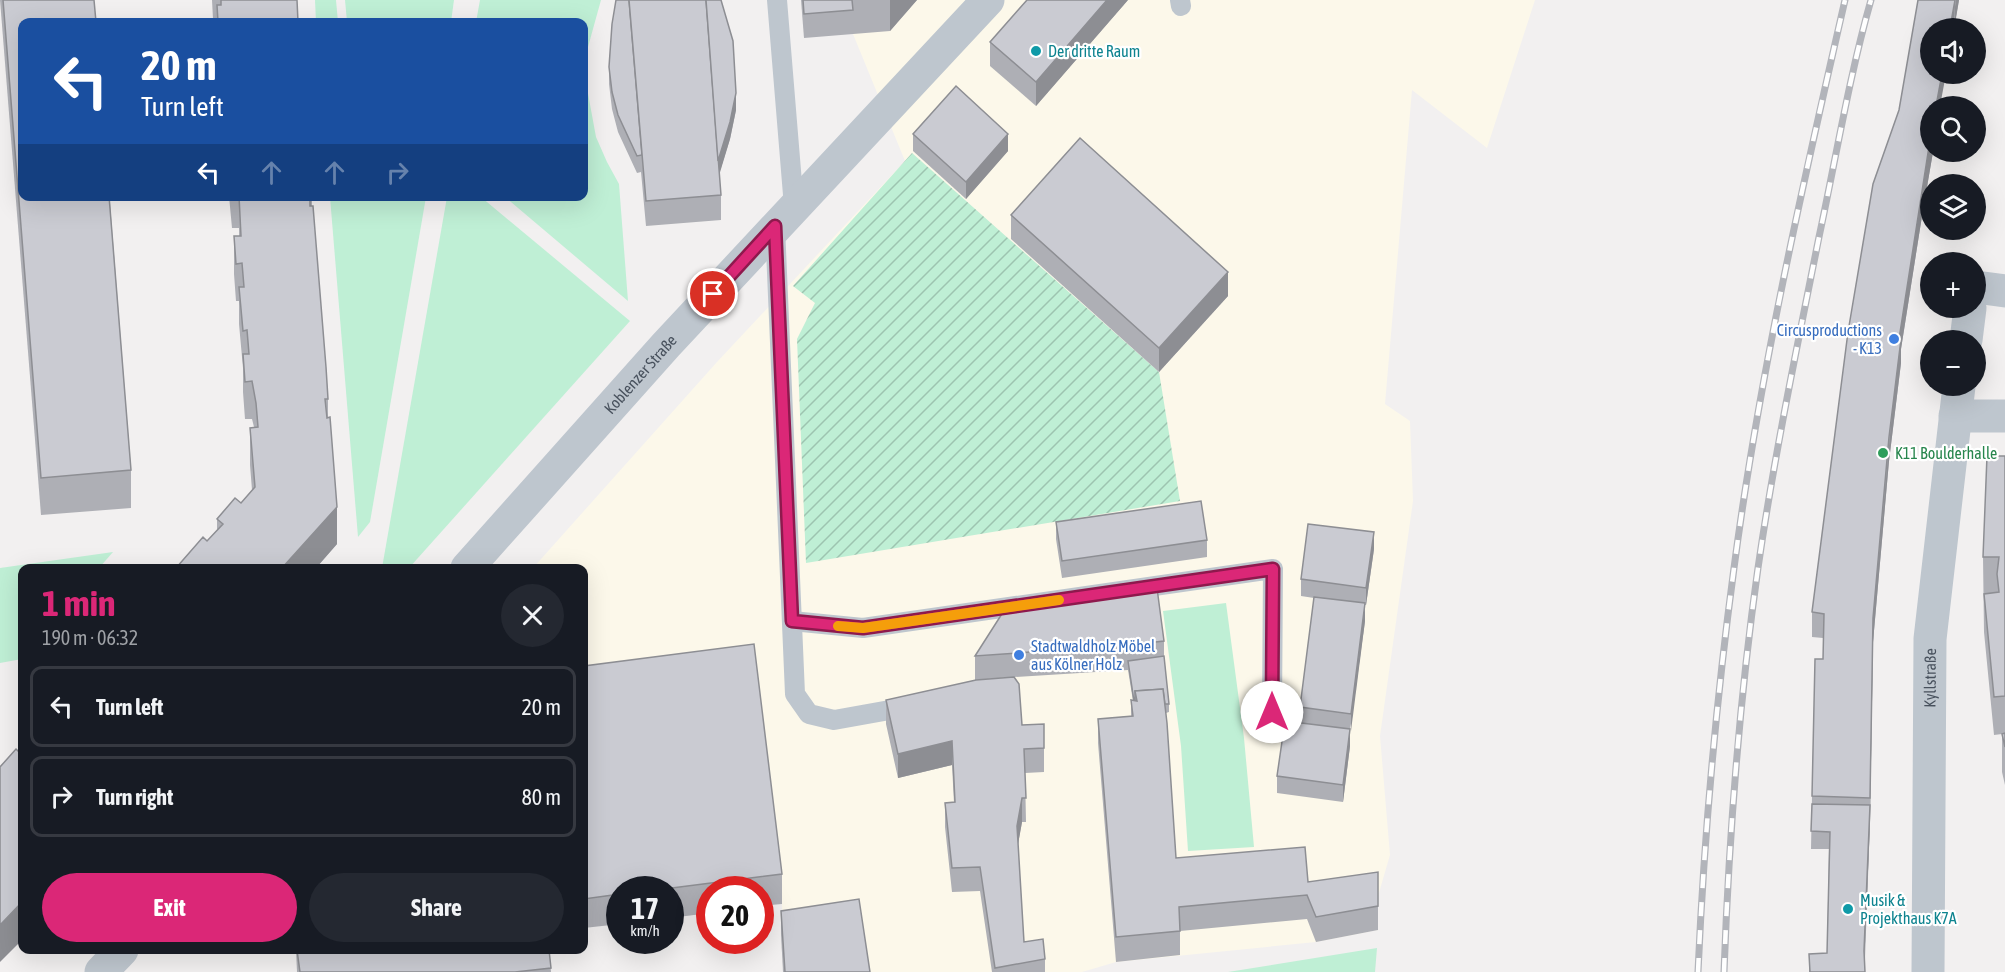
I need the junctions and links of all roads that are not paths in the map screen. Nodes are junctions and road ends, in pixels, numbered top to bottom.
1 (777, 0) edge
2 (988, 0) edge
3 (784, 217) junction
4 (1986, 288) edge
5 (2005, 291) edge
6 (1957, 401) edge
7 (2005, 416) edge
8 (471, 564) edge
9 (792, 621) junction
10 (928, 703) edge
11 (1272, 712) dead end
12 (118, 954) edge
13 (101, 972) edge
14 (1928, 972) edge

1 - 3 lane
2 - 3 street, Koblenzer Straße
3 - 8 street, Koblenzer Straße
3 - 9 lane
4 - 5 street
6 - 7 street
6 - 14 street, Kyllstraße
9 - 10 lane
9 - 11 lane
12 - 13 street

